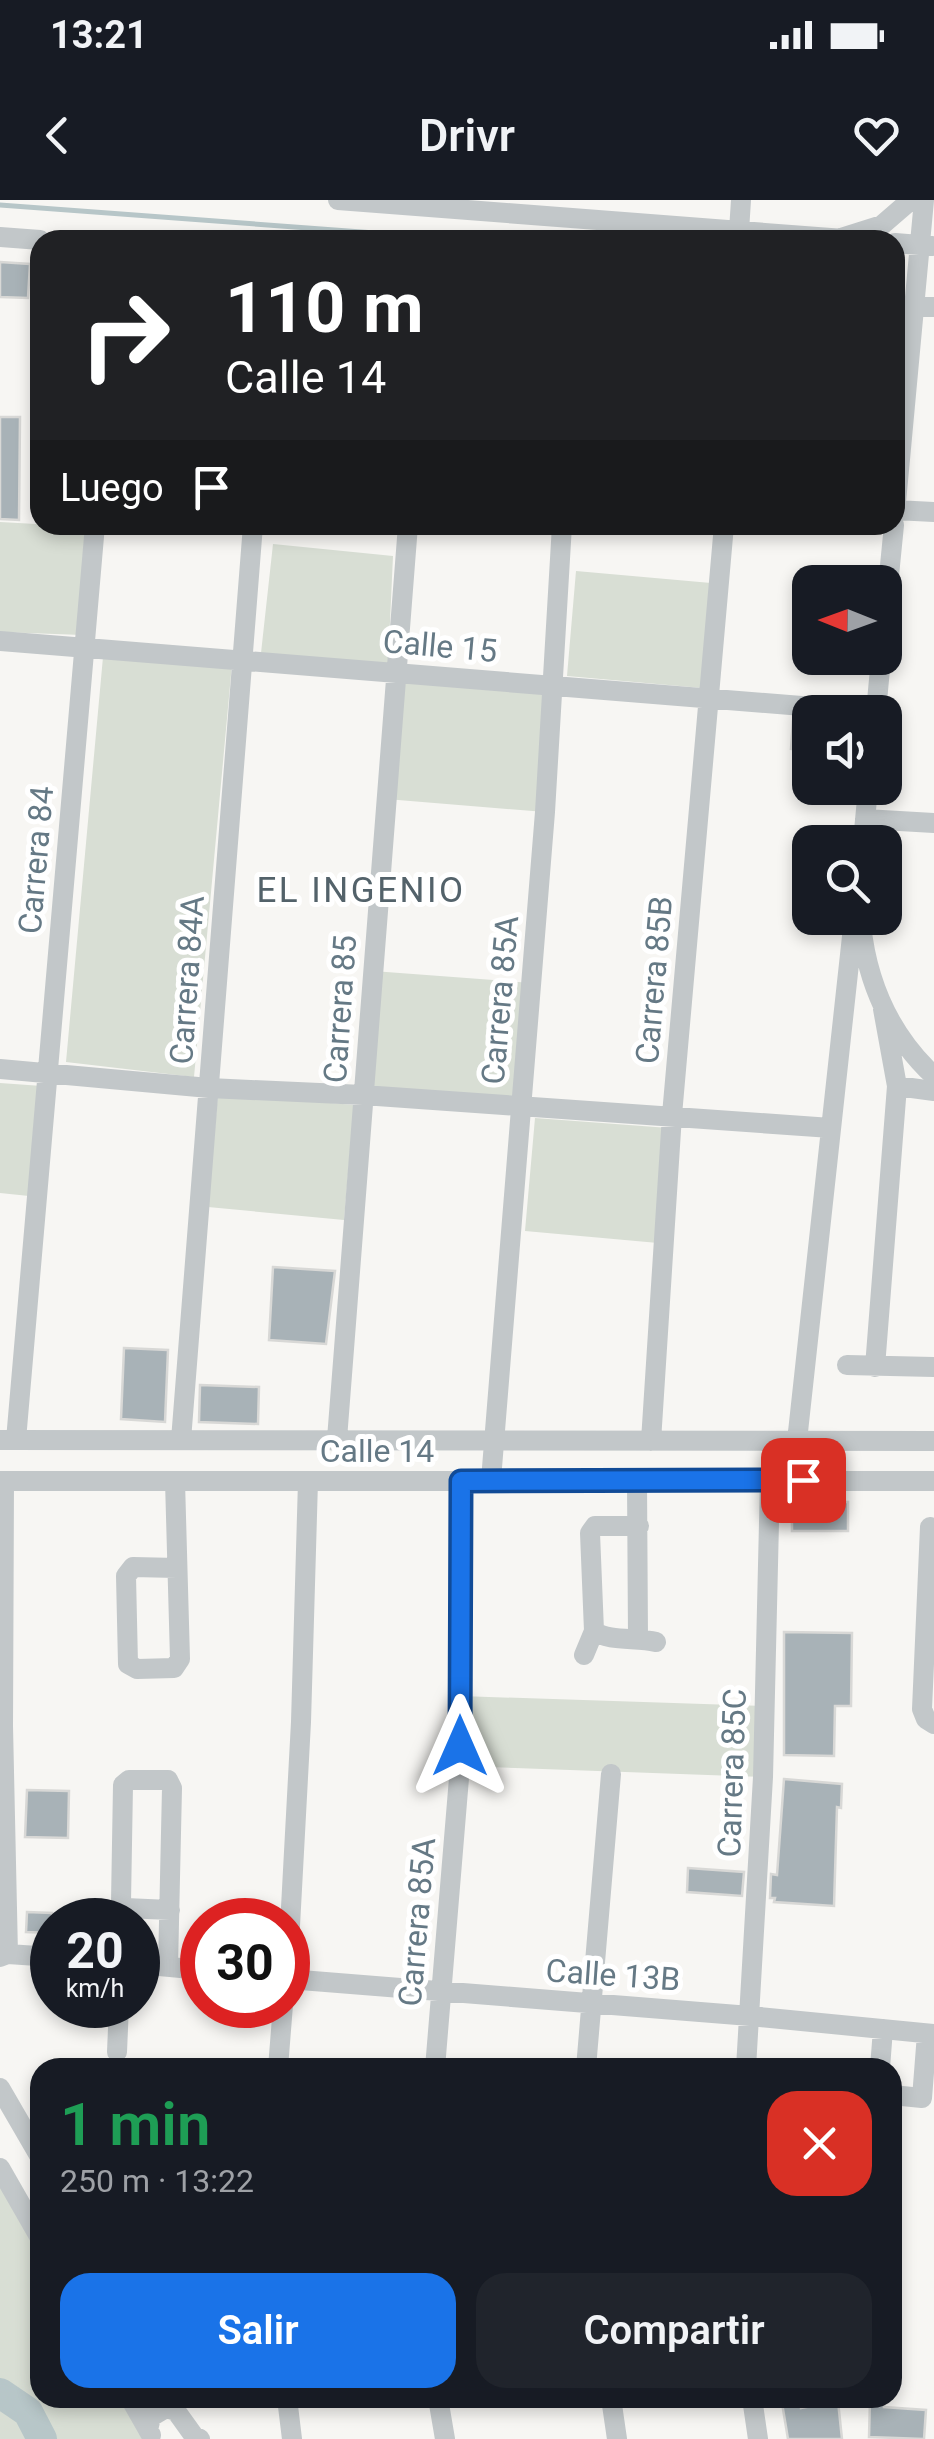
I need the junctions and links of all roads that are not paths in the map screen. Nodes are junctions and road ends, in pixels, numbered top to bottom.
1 (338, 200) edge
2 (741, 200) edge
3 (910, 200) edge
4 (924, 200) edge
5 (439, 204) edge
6 (593, 210) edge
7 (732, 230) edge
8 (739, 230) edge
9 (870, 230) edge
10 (0, 237) edge
11 (30, 239) edge
12 (927, 246) edge
13 (915, 307) edge
14 (905, 400) edge
15 (906, 403) junction
16 (905, 413) edge
17 (905, 512) edge
18 (934, 512) edge
19 (93, 535) edge
20 (252, 535) edge
21 (407, 535) edge
22 (561, 535) edge
23 (723, 535) edge
24 (893, 535) edge
25 (890, 565) edge
26 (0, 641) edge
27 (84, 648) junction
28 (242, 660) junction
29 (397, 673) junction
30 (550, 686) junction
31 (710, 698) junction
32 (792, 705) edge
33 (866, 805) edge
34 (865, 819) junction
35 (934, 823) edge
36 (864, 825) edge
37 (855, 935) edge
38 (861, 935) edge
39 (883, 1009) junction
40 (0, 1068) edge
41 (48, 1072) junction
42 (934, 1076) edge
43 (896, 1086) junction
44 (209, 1088) junction
45 (934, 1091) edge
46 (364, 1094) junction
47 (522, 1106) junction
48 (672, 1115) junction
49 (831, 1128) junction
50 (847, 1366) dead end
51 (875, 1367) junction
52 (934, 1367) edge
53 (338, 1439) junction
54 (495, 1439) junction
55 (8, 1440) edge
56 (182, 1440) junction
57 (797, 1440) junction
58 (651, 1441) junction
59 (934, 1441) edge
60 (491, 1480) junction
61 (770, 1480) junction
62 (308, 1481) junction
63 (461, 1481) junction
64 (637, 1481) junction
65 (934, 1481) edge
66 (2, 1482) edge
67 (175, 1482) junction
68 (639, 1526) junction
69 (930, 1527) dead end
70 (177, 1568) junction
71 (594, 1632) junction
72 (584, 1656) dead end
73 (934, 1724) edge
74 (611, 1774) dead end
75 (292, 1898) edge
76 (170, 1910) junction
77 (4, 1956) edge
78 (30, 1957) edge
79 (160, 1966) edge
80 (168, 1967) junction
81 (180, 1968) edge
82 (310, 1981) edge
83 (441, 1990) junction
84 (591, 2004) junction
85 (750, 2016) junction
86 (118, 2028) edge
87 (281, 2028) edge
88 (883, 2029) junction
89 (930, 2034) edge
90 (116, 2052) dead end
91 (279, 2058) edge
92 (436, 2058) edge
93 (587, 2058) edge
94 (747, 2058) edge
95 (881, 2058) edge
96 (0, 2088) edge
97 (902, 2095) edge
98 (30, 2140) edge
99 (0, 2168) edge
100 (30, 2220) edge
101 (136, 2408) edge
102 (184, 2408) edge
103 (288, 2408) edge
104 (440, 2408) edge
105 (612, 2408) edge
106 (753, 2408) edge
107 (151, 2434) edge
108 (201, 2439) edge
109 (292, 2439) edge
110 (445, 2439) edge
111 (617, 2439) edge
112 (758, 2439) edge

1 - 5 street
2 - 8 street
3 - 9 street
4 - 12 street
5 - 6 street
6 - 7 street
10 - 11 street
12 - 13 street
13 - 15 street
14 - 15 street
15 - 16 street
17 - 18 street
19 - 27 street, Carrera 84
20 - 28 street, Carrera 84A
21 - 29 street, Carrera 85
22 - 30 street, Carrera 85A
23 - 31 street, Carrera 85B
24 - 25 street
26 - 27 street, Calle 15
27 - 28 street, Calle 15
27 - 41 street, Carrera 84
28 - 29 street, Calle 15
28 - 44 street, Carrera 84A
29 - 30 street, Calle 15
29 - 46 street, Carrera 85
30 - 31 street, Calle 15
30 - 47 street, Carrera 85A
31 - 32 street, Calle 15
31 - 48 street, Carrera 85B
33 - 34 street
34 - 35 street
34 - 36 street
37 - 49 street
38 - 39 street
39 - 42 street
39 - 43 street
40 - 41 street
41 - 44 street
41 - 55 street, Carrera 84
43 - 45 street
43 - 51 street
44 - 46 street
44 - 56 street, Carrera 84A
46 - 47 street
46 - 53 street, Carrera 85
47 - 48 street
47 - 54 street, Carrera 85A
48 - 49 street
48 - 58 street, Carrera 85B
49 - 57 street
50 - 51 street
51 - 52 street
53 - 54 street, Calle 14
53 - 56 street, Calle 14
54 - 58 street, Calle 14
54 - 60 street, Carrera 85A
55 - 56 street, Calle 14
57 - 58 street, Calle 14
57 - 59 street, Calle 14
60 - 63 street, Calle 14
60 - 64 street, Calle 14
61 - 64 street, Calle 14
61 - 65 street, Calle 14
61 - 85 street, Carrera 85C
62 - 63 street, Calle 14
62 - 67 street, Calle 14
62 - 75 street
63 - 83 street, Carrera 85A
64 - 68 street
66 - 67 street, Calle 14
66 - 77 street
67 - 70 street
68 - 71 street
68 - 71 street
69 - 73 street
70 - 70 street
71 - 72 street
74 - 84 street
76 - 76 street
76 - 80 street
77 - 78 street
79 - 80 street
80 - 81 street
82 - 83 street, Calle 13B
83 - 84 street, Calle 13B
83 - 92 street, Carrera 85A
84 - 85 street, Calle 13B
84 - 93 street
85 - 88 street, Calle 13B
85 - 94 street, Carrera 85C
86 - 90 street
87 - 91 street
88 - 89 street, Calle 13B
88 - 95 street
89 - 97 street
96 - 98 street
99 - 100 street
101 - 107 street
102 - 108 street
103 - 109 street
104 - 110 street
105 - 111 street
106 - 112 street
107 - 108 street

